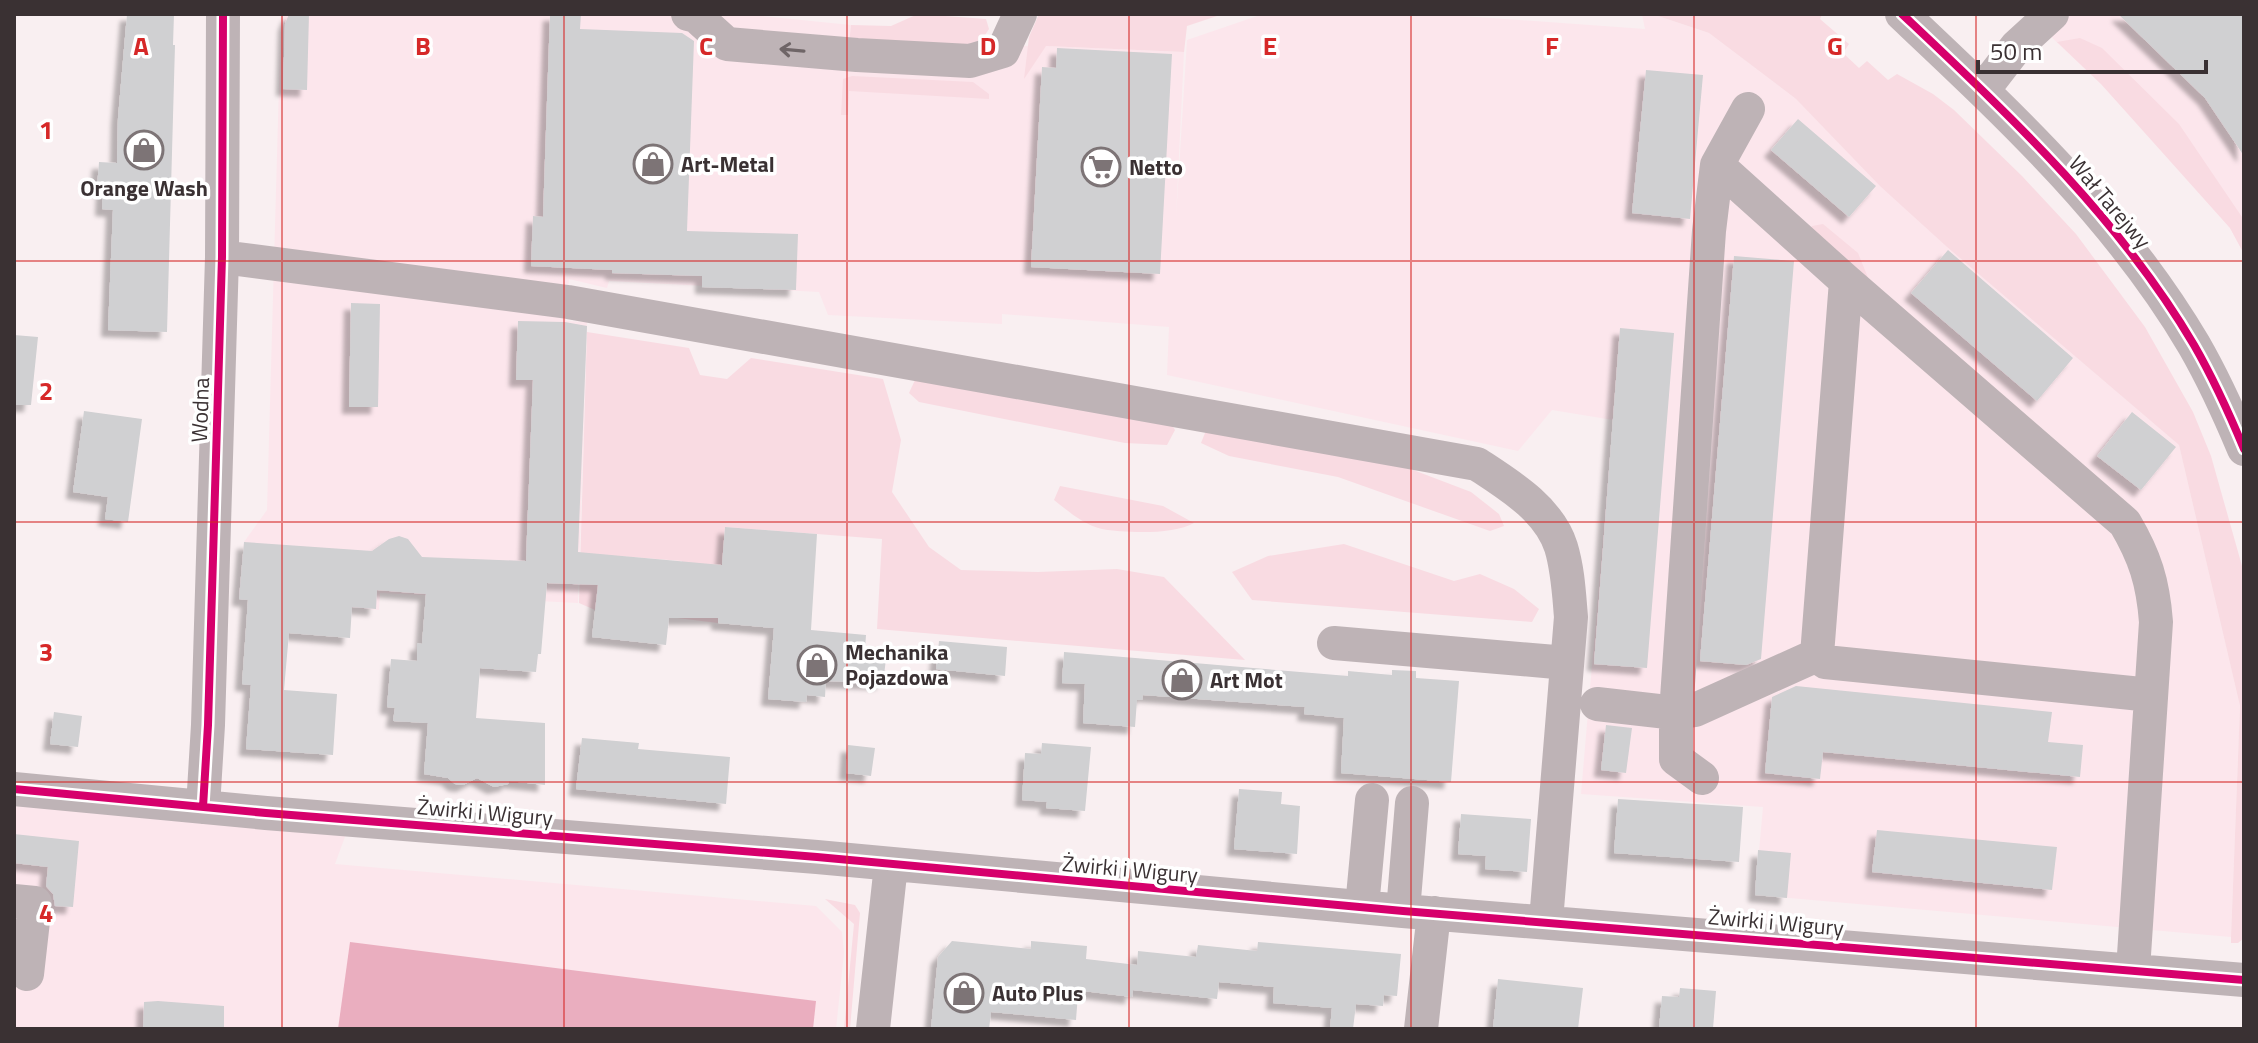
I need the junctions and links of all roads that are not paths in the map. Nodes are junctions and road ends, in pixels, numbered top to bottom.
1 (223, 14) edge
2 (688, 14) edge
3 (1020, 14) edge
4 (1902, 14) edge
5 (2052, 14) edge
6 (1983, 90) junction
7 (1748, 109) dead end
8 (1717, 165) junction
9 (222, 257) junction
10 (1846, 281) junction
11 (2244, 449) edge
12 (1334, 643) dead end
13 (1817, 655) junction
14 (1567, 663) junction
15 (2151, 695) junction
16 (1597, 704) dead end
17 (1676, 713) junction
18 (1702, 778) dead end
19 (14, 789) edge
20 (1372, 800) dead end
21 (1412, 803) dead end
22 (203, 807) junction
23 (891, 865) junction
24 (14, 901) edge
25 (1362, 907) junction
26 (1418, 912) junction
27 (1546, 921) junction
28 (2133, 970) junction
29 (27, 974) dead end
30 (2244, 980) edge
31 (873, 1029) edge
32 (1421, 1029) edge

1 - 9 street, Wodna
3 -> 2 street
4 - 6 street, Wał Tarejwy
5 - 6 street
6 - 11 street, Wał Tarejwy
7 - 8 street
8 - 10 street
8 - 17 street
9 - 14 street
9 - 22 street, Wodna
10 - 13 street
10 - 15 street
12 - 14 street
13 - 15 street
13 - 17 street
14 - 27 street
15 - 28 street
16 - 17 street
17 - 18 street
19 - 22 street, Żwirki i Wigury
20 - 25 street
21 - 26 street
22 - 23 street, Żwirki i Wigury
23 - 25 street, Żwirki i Wigury
23 - 31 street
24 - 29 street
25 - 26 street, Żwirki i Wigury
26 - 27 street, Żwirki i Wigury
26 - 32 street
27 - 28 street, Żwirki i Wigury
28 - 30 street, Żwirki i Wigury

